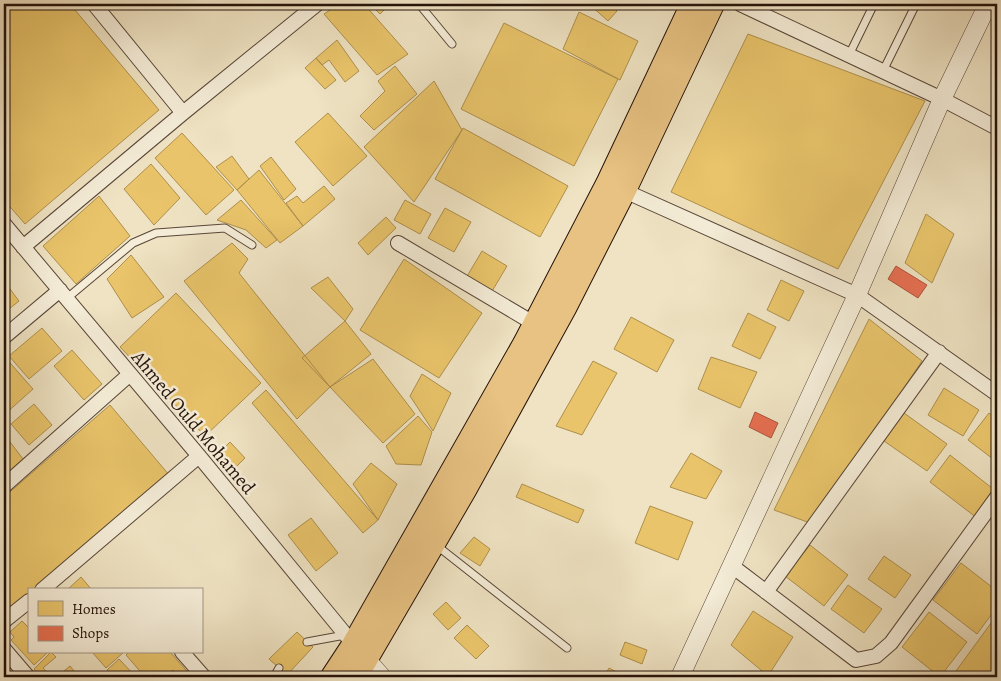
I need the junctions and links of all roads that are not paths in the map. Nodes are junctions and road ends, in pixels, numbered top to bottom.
1 (94, 4) edge
2 (317, 4) edge
3 (418, 4) edge
4 (693, 4) edge
5 (712, 4) edge
6 (740, 4) edge
7 (874, 4) edge
8 (916, 4) edge
9 (988, 4) edge
10 (452, 44) dead end
11 (849, 55) junction
12 (883, 70) junction
13 (942, 99) junction
14 (183, 112) junction
15 (997, 128) edge
16 (616, 187) junction
17 (4, 224) edge
18 (398, 242) dead end
19 (252, 245) dead end
20 (23, 247) junction
21 (63, 294) junction
22 (857, 295) junction
23 (535, 324) junction
24 (4, 338) edge
25 (939, 352) junction
26 (130, 374) junction
27 (997, 394) edge
28 (199, 456) junction
29 (4, 486) edge
30 (997, 497) edge
31 (434, 543) junction
32 (732, 566) junction
33 (44, 588) edge
34 (766, 592) junction
35 (28, 602) edge
36 (4, 621) edge
37 (307, 642) dead end
38 (567, 648) dead end
39 (4, 649) edge
40 (184, 654) edge
41 (355, 654) edge
42 (279, 668) dead end
43 (28, 677) edge
44 (204, 677) edge
45 (274, 677) edge
46 (334, 677) edge
47 (382, 677) edge
48 (680, 677) edge

1 - 14 street
2 - 14 street
3 - 10 lane
4 - 16 highway
5 - 16 highway
6 - 11 street
7 - 11 lane
8 - 12 lane
9 - 13 street
11 - 12 street
12 - 13 street
13 - 15 street
13 - 22 street
14 - 20 street
16 - 22 street
16 - 23 highway
16 - 31 highway
17 - 20 street, Ahmed Ould Mohamed
18 - 23 street
19 - 21 lane
20 - 21 street, Ahmed Ould Mohamed
21 - 24 street
21 - 26 street, Ahmed Ould Mohamed
22 - 25 street
22 - 32 street
23 - 41 highway
25 - 27 street
25 - 34 street
26 - 28 street, Ahmed Ould Mohamed
26 - 29 street
28 - 33 street
28 - 41 street, Ahmed Ould Mohamed
30 - 34 street
31 - 38 lane
31 - 41 highway
32 - 34 street
32 - 48 street
35 - 36 street
37 - 41 lane
39 - 43 street
40 - 44 street
41 - 46 highway
41 - 47 street
42 - 45 lane

